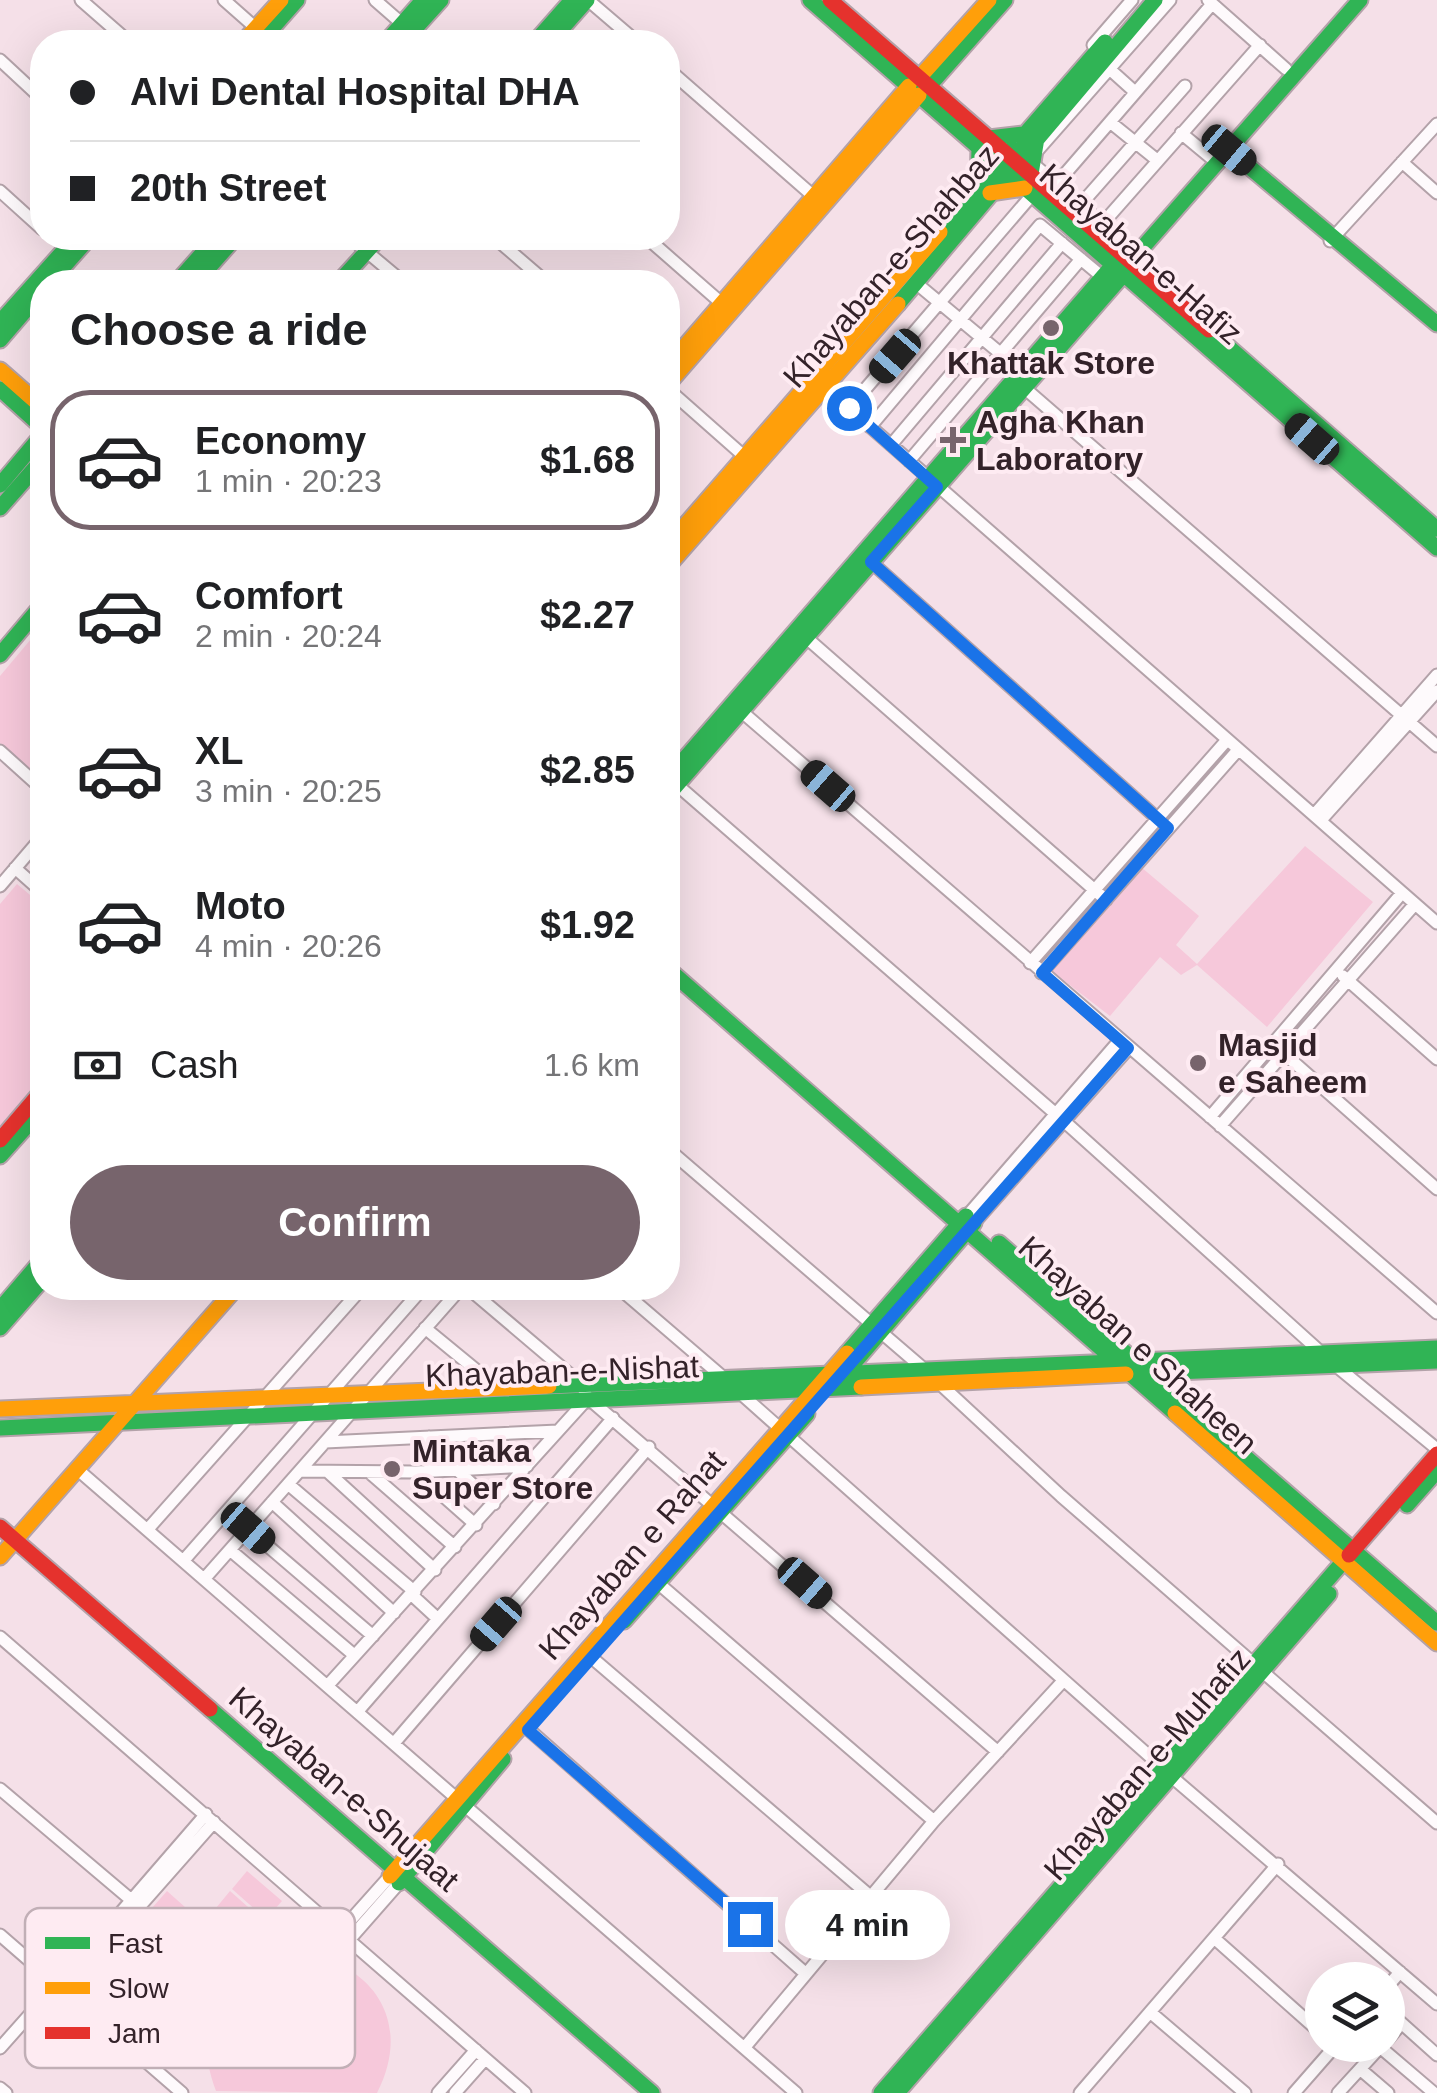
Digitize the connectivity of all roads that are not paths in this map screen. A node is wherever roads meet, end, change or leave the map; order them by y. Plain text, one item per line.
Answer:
1 (81, 0) edge
2 (224, 0) edge
3 (281, 0) edge
4 (297, 0) edge
5 (375, 0) edge
6 (423, 0) edge
7 (441, 0) edge
8 (572, 0) edge
9 (588, 0) edge
10 (810, 0) edge
11 (830, 0) edge
12 (989, 0) edge
13 (1005, 0) edge
14 (1132, 0) edge
15 (1142, 0) edge
16 (1155, 0) edge
17 (1170, 0) edge
18 (1347, 0) edge
19 (1360, 0) edge
20 (1210, 2) edge
21 (115, 30) edge
22 (254, 30) edge
23 (264, 30) edge
24 (266, 30) edge
25 (405, 30) edge
26 (412, 30) edge
27 (414, 30) edge
28 (546, 30) edge
29 (561, 30) edge
30 (623, 30) edge
31 (1260, 46) junction
32 (0, 60) edge
33 (1106, 66) junction
34 (1286, 69) junction
35 (680, 79) edge
36 (919, 86) junction
37 (1185, 86) dead end
38 (30, 88) edge
39 (1136, 92) junction
40 (1110, 122) junction
41 (1437, 124) edge
42 (1181, 133) junction
43 (984, 143) junction
44 (1134, 143) junction
45 (1225, 147) junction
46 (1210, 157) junction
47 (1158, 160) junction
48 (1022, 161) junction
49 (1402, 162) junction
50 (1058, 182) junction
51 (0, 191) edge
52 (984, 191) junction
53 (1437, 193) edge
54 (819, 201) junction
55 (1075, 203) junction
56 (30, 218) edge
57 (1104, 222) junction
58 (1331, 236) junction
59 (1062, 243) junction
60 (62, 250) edge
61 (205, 250) edge
62 (224, 250) edge
63 (360, 250) edge
64 (370, 250) edge
65 (509, 250) edge
66 (660, 250) edge
67 (1082, 259) junction
68 (1121, 265) junction
69 (45, 270) edge
70 (187, 270) edge
71 (207, 270) edge
72 (341, 270) edge
73 (391, 270) edge
74 (532, 270) edge
75 (916, 283) junction
76 (30, 287) edge
77 (942, 304) junction
78 (30, 305) edge
79 (726, 308) junction
80 (960, 320) junction
81 (0, 322) edge
82 (1437, 324) edge
83 (1437, 335) edge
84 (980, 337) junction
85 (0, 340) edge
86 (680, 354) edge
87 (1000, 354) junction
88 (0, 370) edge
89 (680, 370) edge
90 (1023, 379) junction
91 (825, 386) junction
92 (0, 389) edge
93 (30, 397) edge
94 (680, 397) edge
95 (849, 408) junction
96 (30, 416) edge
97 (870, 427) junction
98 (1318, 433) junction
99 (891, 446) junction
100 (30, 449) edge
101 (745, 457) junction
102 (909, 462) junction
103 (30, 474) edge
104 (932, 483) junction
105 (0, 484) edge
106 (0, 508) edge
107 (1437, 528) edge
108 (680, 530) edge
109 (1437, 548) edge
110 (680, 552) edge
111 (871, 562) junction
112 (30, 623) edge
113 (30, 628) edge
114 (801, 633) junction
115 (0, 654) edge
116 (0, 669) edge
117 (1437, 675) edge
118 (1437, 691) edge
119 (741, 711) junction
120 (1405, 719) junction
121 (1227, 740) junction
122 (1437, 746) edge
123 (1238, 750) junction
124 (0, 751) edge
125 (680, 776) edge
126 (680, 777) edge
127 (30, 778) edge
128 (680, 798) edge
129 (1318, 817) junction
130 (1157, 818) junction
131 (1168, 828) junction
132 (30, 850) edge
133 (15, 868) junction
134 (30, 881) edge
135 (0, 886) edge
136 (1094, 890) junction
137 (1402, 893) junction
138 (1106, 900) junction
139 (1415, 904) junction
140 (1437, 923) edge
141 (1030, 963) junction
142 (680, 966) edge
143 (1336, 970) junction
144 (1042, 973) junction
145 (680, 979) edge
146 (1348, 980) junction
147 (1124, 1045) junction
148 (1278, 1049) junction
149 (1437, 1058) edge
150 (30, 1108) edge
151 (1054, 1112) junction
152 (30, 1120) edge
153 (1065, 1122) junction
154 (1215, 1122) junction
155 (1, 1149) edge
156 (680, 1159) edge
157 (1437, 1189) edge
158 (968, 1223) junction
159 (30, 1274) edge
160 (30, 1294) edge
161 (215, 1300) edge
162 (225, 1300) edge
163 (352, 1300) edge
164 (412, 1300) edge
165 (452, 1300) edge
166 (478, 1300) edge
167 (632, 1300) edge
168 (0, 1309) edge
169 (1437, 1313) edge
170 (0, 1328) edge
171 (425, 1328) junction
172 (876, 1330) junction
173 (1437, 1348) edge
174 (1322, 1353) junction
175 (1138, 1361) junction
176 (1437, 1361) edge
177 (1114, 1362) junction
178 (1336, 1366) junction
179 (925, 1370) junction
180 (1151, 1373) junction
181 (1126, 1374) junction
182 (724, 1378) junction
183 (831, 1381) junction
184 (936, 1383) junction
185 (498, 1388) junction
186 (584, 1390) junction
187 (739, 1392) junction
188 (368, 1394) junction
189 (329, 1395) junction
190 (266, 1398) junction
191 (354, 1408) junction
192 (0, 1409) edge
193 (314, 1410) junction
194 (252, 1412) junction
195 (121, 1413) junction
196 (613, 1418) junction
197 (0, 1428) edge
198 (558, 1431) junction
199 (783, 1433) junction
200 (429, 1437) junction
201 (325, 1442) junction
202 (649, 1448) junction
203 (1437, 1452) edge
204 (528, 1466) junction
205 (77, 1469) junction
206 (457, 1470) junction
207 (1437, 1471) edge
208 (300, 1472) junction
209 (329, 1472) junction
210 (369, 1472) junction
211 (416, 1472) junction
212 (430, 1472) junction
213 (288, 1484) junction
214 (272, 1502) junction
215 (494, 1504) junction
216 (718, 1507) junction
217 (476, 1525) junction
218 (248, 1528) junction
219 (148, 1529) junction
220 (5, 1541) edge
221 (455, 1546) junction
222 (230, 1550) junction
223 (184, 1560) junction
224 (1353, 1560) junction
225 (435, 1570) junction
226 (205, 1578) junction
227 (658, 1583) junction
228 (413, 1594) junction
229 (394, 1613) junction
230 (438, 1619) junction
231 (1437, 1623) edge
232 (0, 1636) edge
233 (373, 1636) junction
234 (1437, 1642) edge
235 (354, 1656) junction
236 (592, 1658) junction
237 (1259, 1668) junction
238 (1063, 1681) junction
239 (329, 1684) junction
240 (358, 1711) junction
241 (528, 1730) junction
242 (395, 1742) junction
243 (998, 1752) junction
244 (1168, 1773) junction
245 (0, 1789) edge
246 (461, 1800) junction
247 (210, 1818) junction
248 (934, 1821) junction
249 (1437, 1823) edge
250 (1120, 1829) junction
251 (1278, 1864) junction
252 (397, 1877) junction
253 (870, 1896) junction
254 (135, 1903) junction
255 (130, 1908) edge
256 (312, 1908) edge
257 (355, 1924) edge
258 (0, 1935) edge
259 (1214, 1938) junction
260 (355, 1945) edge
261 (25, 1956) edge
262 (1389, 1962) edge
263 (805, 1973) junction
264 (1405, 1976) edge
265 (1437, 2004) edge
266 (1150, 2012) junction
267 (1305, 2019) edge
268 (25, 2022) edge
269 (1405, 2027) edge
270 (745, 2047) junction
271 (0, 2048) edge
272 (481, 2054) junction
273 (1437, 2055) edge
274 (1320, 2062) edge
275 (1366, 2062) edge
276 (1402, 2062) edge
277 (153, 2068) edge
278 (1360, 2068) junction
279 (0, 2088) edge
280 (1086, 2091) edge
281 (1340, 2092) edge
282 (6, 2093) edge
283 (182, 2093) edge
284 (438, 2093) edge
285 (456, 2093) edge
286 (524, 2093) edge
287 (638, 2093) edge
288 (652, 2093) edge
289 (796, 2093) edge
290 (881, 2093) edge
291 (897, 2093) edge
292 (1245, 2093) edge
293 (1294, 2093) edge
294 (1388, 2093) edge
295 (1434, 2093) edge

1 - 21 street
2 - 22 street
3 - 23 street
4 - 24 street
5 - 25 street
6 - 26 street
7 - 27 street
8 - 28 street
9 - 29 street
9 - 30 street
10 - 36 street, Khayaban-e-Hafiz
11 - 36 street, Khayaban-e-Hafiz
12 - 36 street
13 - 36 street
14 - 48 street
15 - 48 street, Khayaban-e-Shahbaz
16 - 33 street, Khayaban-e-Shahbaz
17 - 33 street
18 - 34 street
19 - 45 street
20 - 31 street
20 - 39 street
31 - 34 street
31 - 42 street
32 - 38 street
33 - 39 street
33 - 48 street, Khayaban-e-Shahbaz
34 - 45 street
35 - 54 street
36 - 43 street, Khayaban-e-Hafiz
36 - 54 street
37 - 44 street
39 - 40 street
40 - 44 street
40 - 50 street
41 - 49 street
42 - 46 street
42 - 47 street
43 - 48 street, Khayaban-e-Hafiz
43 - 48 street
43 - 52 street
44 - 47 street
44 - 55 street
45 - 46 street
45 - 58 street
45 - 68 street
46 - 68 street
47 - 57 street
48 - 50 street
48 - 52 street
48 - 52 street, Khayaban-e-Shahbaz
48 - 55 street, Khayaban-e-Hafiz
48 - 68 street, Khayaban-e-Hafiz
48 - 77 street
49 - 53 street
49 - 58 street
50 - 55 street
51 - 56 street
52 - 75 street, Khayaban-e-Shahbaz
52 - 101 street, Khayaban-e-Shahbaz
54 - 79 street
55 - 57 street
55 - 68 street, Khayaban-e-Hafiz
57 - 68 street
58 - 82 street
58 - 83 street
59 - 67 street
59 - 80 street
59 - 84 street
60 - 69 street
61 - 70 street
62 - 71 street
63 - 72 street
64 - 73 street
65 - 74 street
66 - 79 street
67 - 68 street
67 - 87 street
68 - 90 street
68 - 98 street, Khayaban-e-Hafiz
75 - 77 street
75 - 91 street, Khayaban-e-Shahbaz
76 - 81 street
77 - 80 street
77 - 95 street
78 - 85 street
79 - 86 street
79 - 89 street
80 - 84 street
80 - 97 street
84 - 87 street
84 - 99 street
87 - 90 street
87 - 102 street
88 - 93 street
90 - 104 street
90 - 120 street
91 - 95 street
91 - 110 street, Khayaban-e-Shahbaz
92 - 96 street
94 - 101 street
95 - 97 street
97 - 99 street
98 - 107 street, Khayaban-e-Hafiz
98 - 109 street, Khayaban-e-Hafiz
99 - 102 street
100 - 105 street
101 - 108 street, Khayaban-e-Shahbaz
102 - 104 street
103 - 106 street
104 - 111 street
104 - 114 street
104 - 121 street
111 - 114 street
111 - 130 street
112 - 115 street
113 - 116 street
114 - 119 street
114 - 125 street
114 - 136 street
117 - 120 street
118 - 120 street
119 - 126 street
119 - 141 street
120 - 122 street
120 - 129 street
121 - 123 street
121 - 130 street
123 - 129 street
123 - 131 street
124 - 127 street
128 - 151 street
129 - 137 street
130 - 131 street
130 - 136 street
131 - 138 street
132 - 133 street
133 - 134 street
133 - 135 street
136 - 138 street
136 - 141 street
137 - 139 street
137 - 143 street
138 - 144 street
139 - 140 street
139 - 146 street
141 - 144 street
142 - 158 street, Khayaban e Shaheen
143 - 146 street
143 - 148 street
144 - 147 street
145 - 158 street, Khayaban e Shaheen
146 - 148 street
146 - 149 street
147 - 151 street
147 - 153 street
147 - 154 street
148 - 154 street
148 - 157 street
150 - 155 street
151 - 153 street
151 - 158 street
152 - 155 street
153 - 158 street
153 - 174 street
154 - 169 street
156 - 172 street
158 - 172 street, Khayaban e Rahat
158 - 175 street, Khayaban e Shaheen
158 - 177 street, Khayaban e Shaheen
159 - 168 street
160 - 170 street
161 - 195 street
162 - 195 street
163 - 190 street
164 - 189 street
165 - 171 street
166 - 186 street
167 - 182 street
171 - 185 street
171 - 188 street
172 - 179 street
172 - 183 street, Khayaban e Rahat
173 - 174 street
174 - 175 street
174 - 178 street
175 - 180 street, Khayaban e Shaheen
176 - 178 street
177 - 179 street, Khayaban-e-Nishat
177 - 181 street, Khayaban e Shaheen
178 - 180 street
178 - 203 street
179 - 183 street, Khayaban-e-Nishat
179 - 184 street
180 - 224 street, Khayaban e Shaheen
181 - 184 street, Khayaban-e-Nishat
181 - 224 street, Khayaban e Shaheen
182 - 183 street, Khayaban-e-Nishat
182 - 186 street, Khayaban-e-Nishat
182 - 187 street
183 - 184 street, Khayaban-e-Nishat
183 - 187 street, Khayaban-e-Nishat
183 - 199 street, Khayaban e Rahat
184 - 237 street
185 - 186 street, Khayaban-e-Nishat
185 - 188 street, Khayaban-e-Nishat
186 - 187 street, Khayaban-e-Nishat
186 - 191 street, Khayaban-e-Nishat
186 - 196 street
186 - 198 street
187 - 199 street
188 - 189 street, Khayaban-e-Nishat
188 - 191 street
189 - 190 street, Khayaban-e-Nishat
189 - 193 street
190 - 194 street
190 - 195 street, Khayaban-e-Nishat
191 - 193 street, Khayaban-e-Nishat
191 - 201 street
192 - 195 street, Khayaban-e-Nishat
193 - 194 street, Khayaban-e-Nishat
193 - 223 street
194 - 195 street, Khayaban-e-Nishat
194 - 219 street
195 - 197 street, Khayaban-e-Nishat
195 - 205 street
195 - 220 street
196 - 202 street
196 - 230 street
198 - 200 street
198 - 204 street
199 - 216 street, Khayaban e Rahat
199 - 238 street
200 - 201 street
200 - 212 street
201 - 208 street
202 - 216 street
202 - 242 street
203 - 224 street, Khayaban-e-Muhafiz
204 - 206 street
204 - 215 street
205 - 219 street
205 - 220 street
206 - 212 street
206 - 215 street
207 - 224 street, Khayaban-e-Muhafiz
208 - 209 street
208 - 213 street
209 - 210 street
209 - 225 street
210 - 211 street
210 - 221 street
211 - 212 street
211 - 217 street
213 - 214 street
213 - 228 street
214 - 218 street
214 - 229 street
215 - 217 street
216 - 227 street, Khayaban e Rahat
216 - 243 street
216 - 246 street, Khayaban e Rahat
217 - 221 street
218 - 222 street
218 - 233 street
219 - 223 street
220 - 252 street, Khayaban-e-Shujaat
221 - 225 street
222 - 226 street
222 - 235 street
223 - 226 street
224 - 231 street, Khayaban e Shaheen
224 - 234 street, Khayaban e Shaheen
224 - 237 street, Khayaban-e-Muhafiz
225 - 228 street
226 - 239 street
227 - 236 street, Khayaban e Rahat
227 - 248 street
228 - 229 street
228 - 230 street
229 - 233 street
230 - 240 street
232 - 247 street
233 - 235 street
235 - 239 street
236 - 241 street, Khayaban e Rahat
236 - 253 street
237 - 244 street, Khayaban-e-Muhafiz
237 - 249 street
238 - 243 street
238 - 244 street
239 - 240 street
240 - 242 street
241 - 246 street, Khayaban e Rahat
241 - 263 street
242 - 246 street
243 - 248 street
244 - 250 street, Khayaban-e-Muhafiz
244 - 251 street
245 - 254 street
246 - 252 street, Khayaban e Rahat
246 - 270 street
247 - 254 street
247 - 256 street
248 - 253 street
250 - 290 street
250 - 291 street, Khayaban-e-Muhafiz
251 - 259 street
251 - 262 street
252 - 257 street, Khayaban e Rahat
252 - 287 street, Khayaban-e-Shujaat
252 - 288 street, Khayaban-e-Shujaat
253 - 263 street
254 - 255 street
258 - 261 street
259 - 266 street
259 - 267 street
260 - 272 street
263 - 270 street
264 - 265 street
266 - 280 street
266 - 292 street
268 - 271 street
269 - 273 street
270 - 289 street
272 - 284 street
272 - 285 street
272 - 286 street
274 - 293 street
275 - 278 street
276 - 295 street
277 - 283 street
278 - 281 street
278 - 294 street
279 - 282 street

